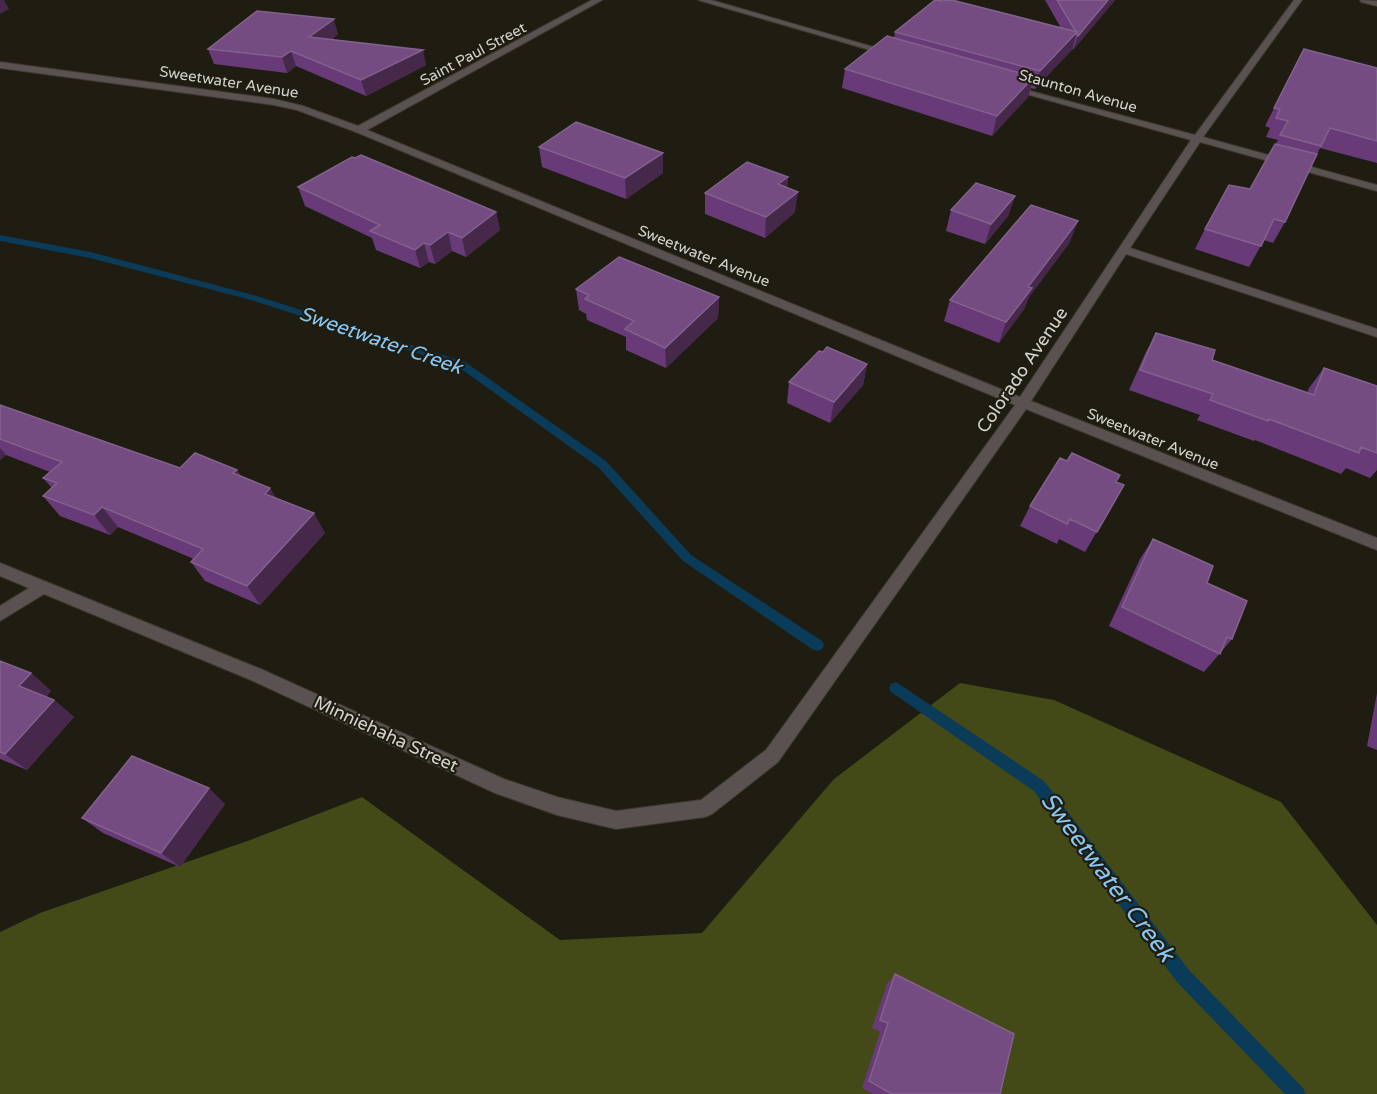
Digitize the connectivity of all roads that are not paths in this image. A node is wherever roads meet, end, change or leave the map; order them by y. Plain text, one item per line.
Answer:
1 (598, 0) edge
2 (702, 0) edge
3 (1298, 0) edge
4 (1364, 0) edge
5 (1377, 4) edge
6 (897, 55) edge
7 (0, 65) edge
8 (1001, 84) edge
9 (359, 130) junction
10 (1196, 140) junction
11 (1377, 188) edge
12 (1124, 250) junction
13 (1377, 333) edge
14 (1023, 403) junction
15 (1377, 544) edge
16 (0, 569) edge
17 (44, 586) junction
18 (0, 614) edge
19 (772, 756) joint

1 - 9 street, Saint Paul Street
2 - 6 street
3 - 10 street, Colorado Avenue
4 - 5 street
7 - 9 street, Sweetwater Avenue
8 - 10 street, Staunton Avenue
9 - 14 street, Sweetwater Avenue
10 - 11 street, Staunton Avenue
10 - 12 street, Colorado Avenue
12 - 13 street
12 - 14 street, Colorado Avenue
14 - 15 street, Sweetwater Avenue
14 - 19 street, Colorado Avenue
16 - 17 street, Minniehaha Street
17 - 18 street
17 - 19 street, Minniehaha Street

